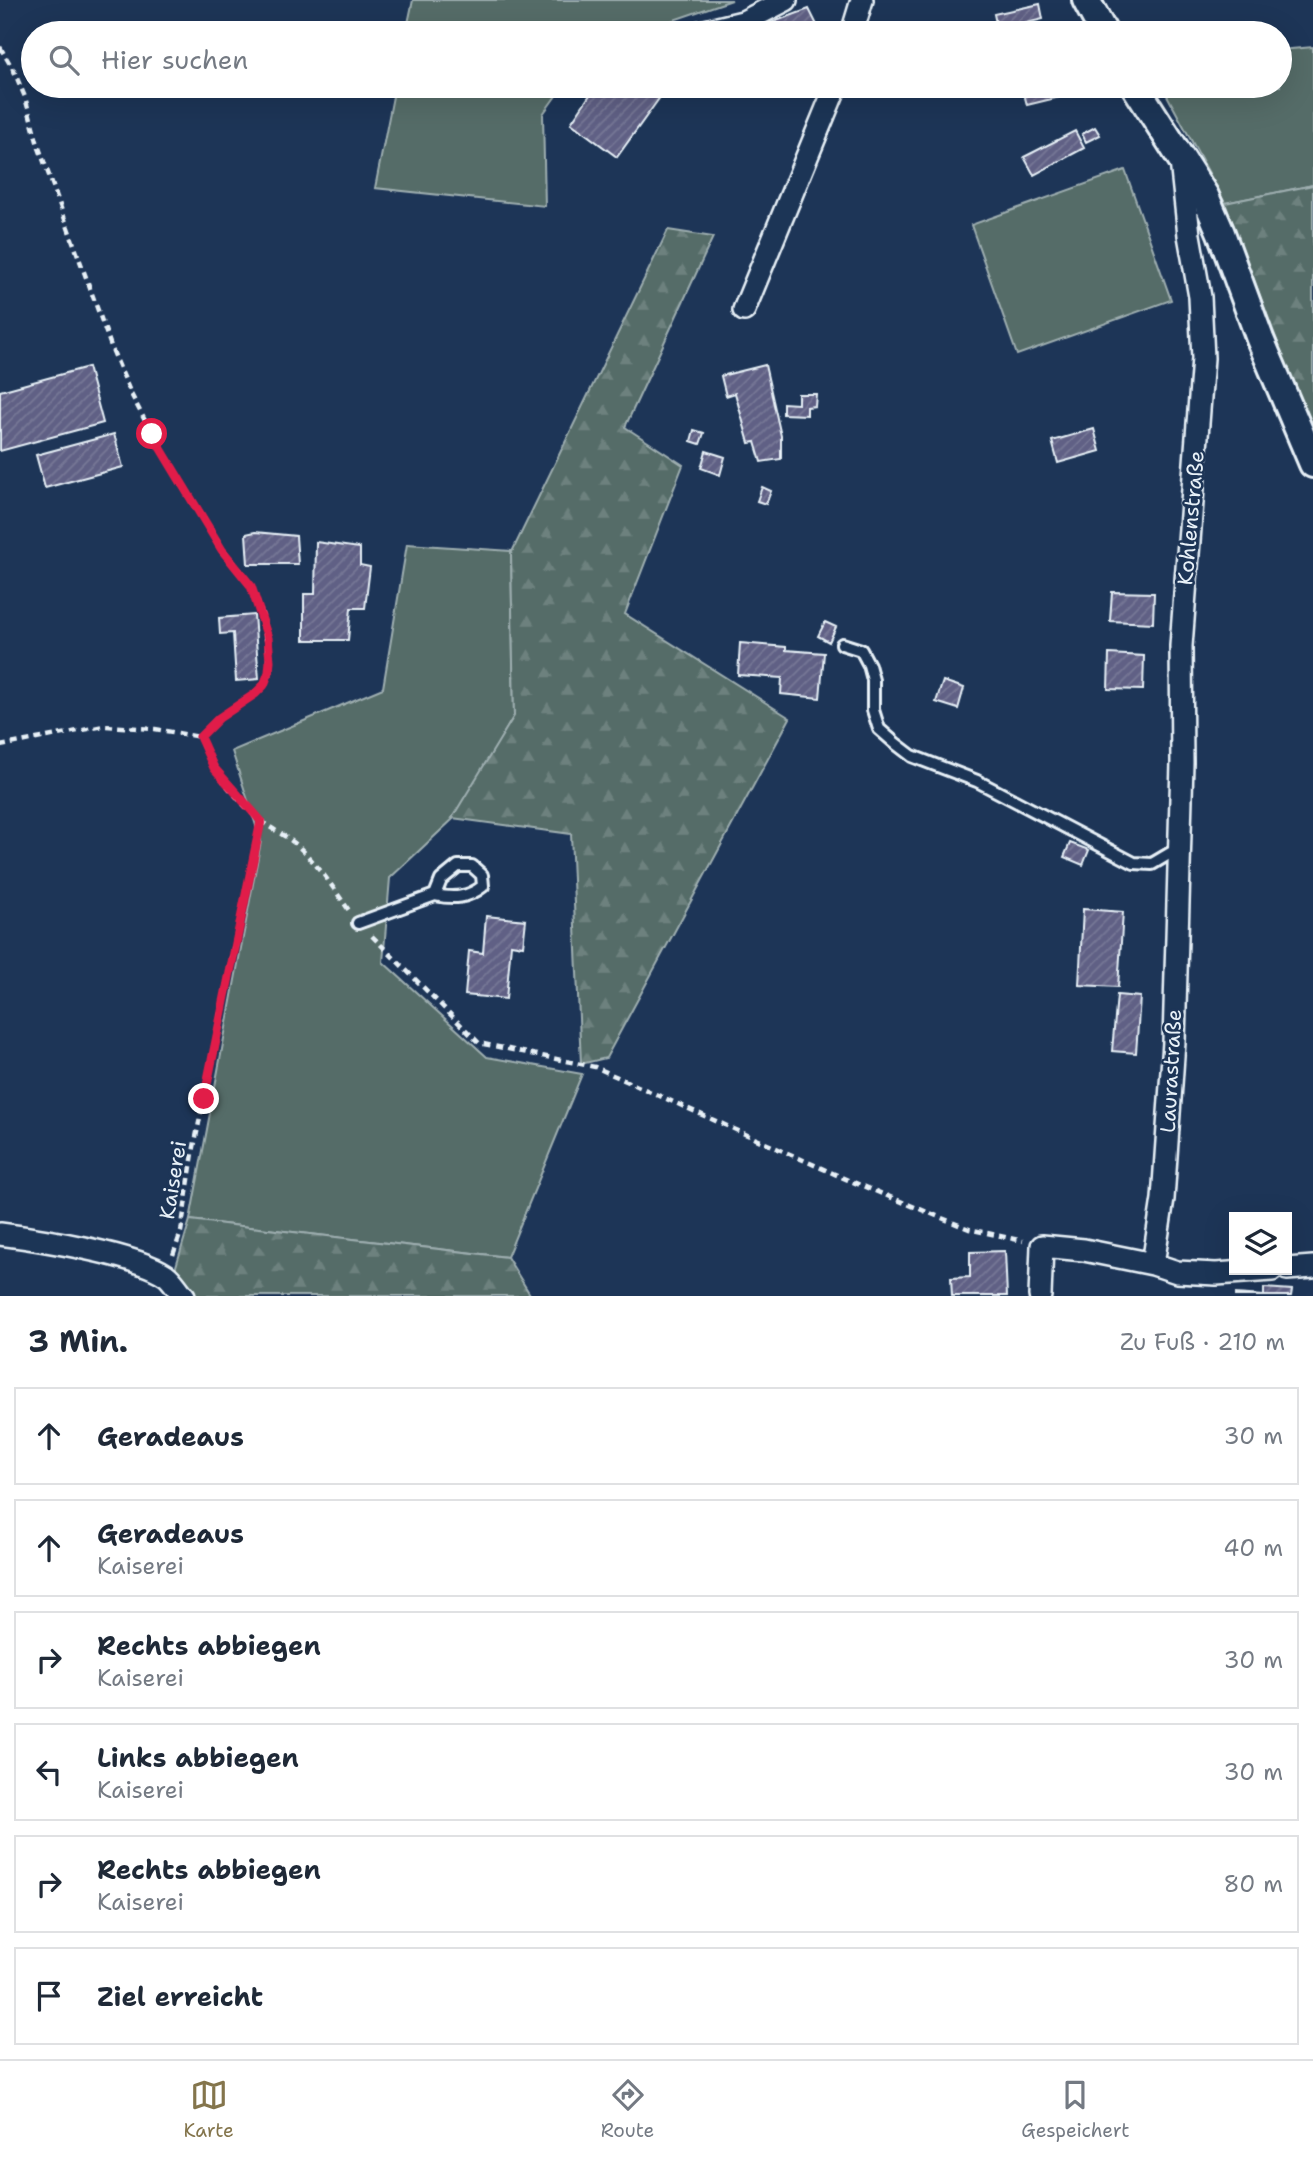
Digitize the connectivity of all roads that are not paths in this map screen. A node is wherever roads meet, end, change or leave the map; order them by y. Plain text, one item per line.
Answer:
1 (786, 0) edge
2 (862, 0) edge
3 (1086, 0) edge
4 (745, 21) edge
5 (856, 21) edge
6 (1097, 21) edge
7 (831, 98) edge
8 (1143, 98) edge
9 (1181, 159) junction
10 (744, 310) dead end
11 (1313, 464) edge
12 (842, 644) dead end
13 (1180, 847) junction
14 (1179, 878) joint
15 (435, 895) dead end
16 (358, 923) dead end
17 (0, 1234) edge
18 (1153, 1264) junction
19 (1313, 1267) edge
20 (1292, 1269) edge
21 (1229, 1273) edge
22 (184, 1296) edge
23 (1040, 1296) edge

1 - 4 street
2 - 5 street
3 - 6 street
7 - 10 street
8 - 9 street, Kohlenstraße
9 - 11 street, Kohlenstraße
9 - 13 street, Kohlenstraße
12 - 13 lane
13 - 14 street, Kohlenstraße
14 - 18 street, Laurastraße
15 - 16 lane
17 - 22 street
18 - 21 street
18 - 23 street
19 - 20 street

